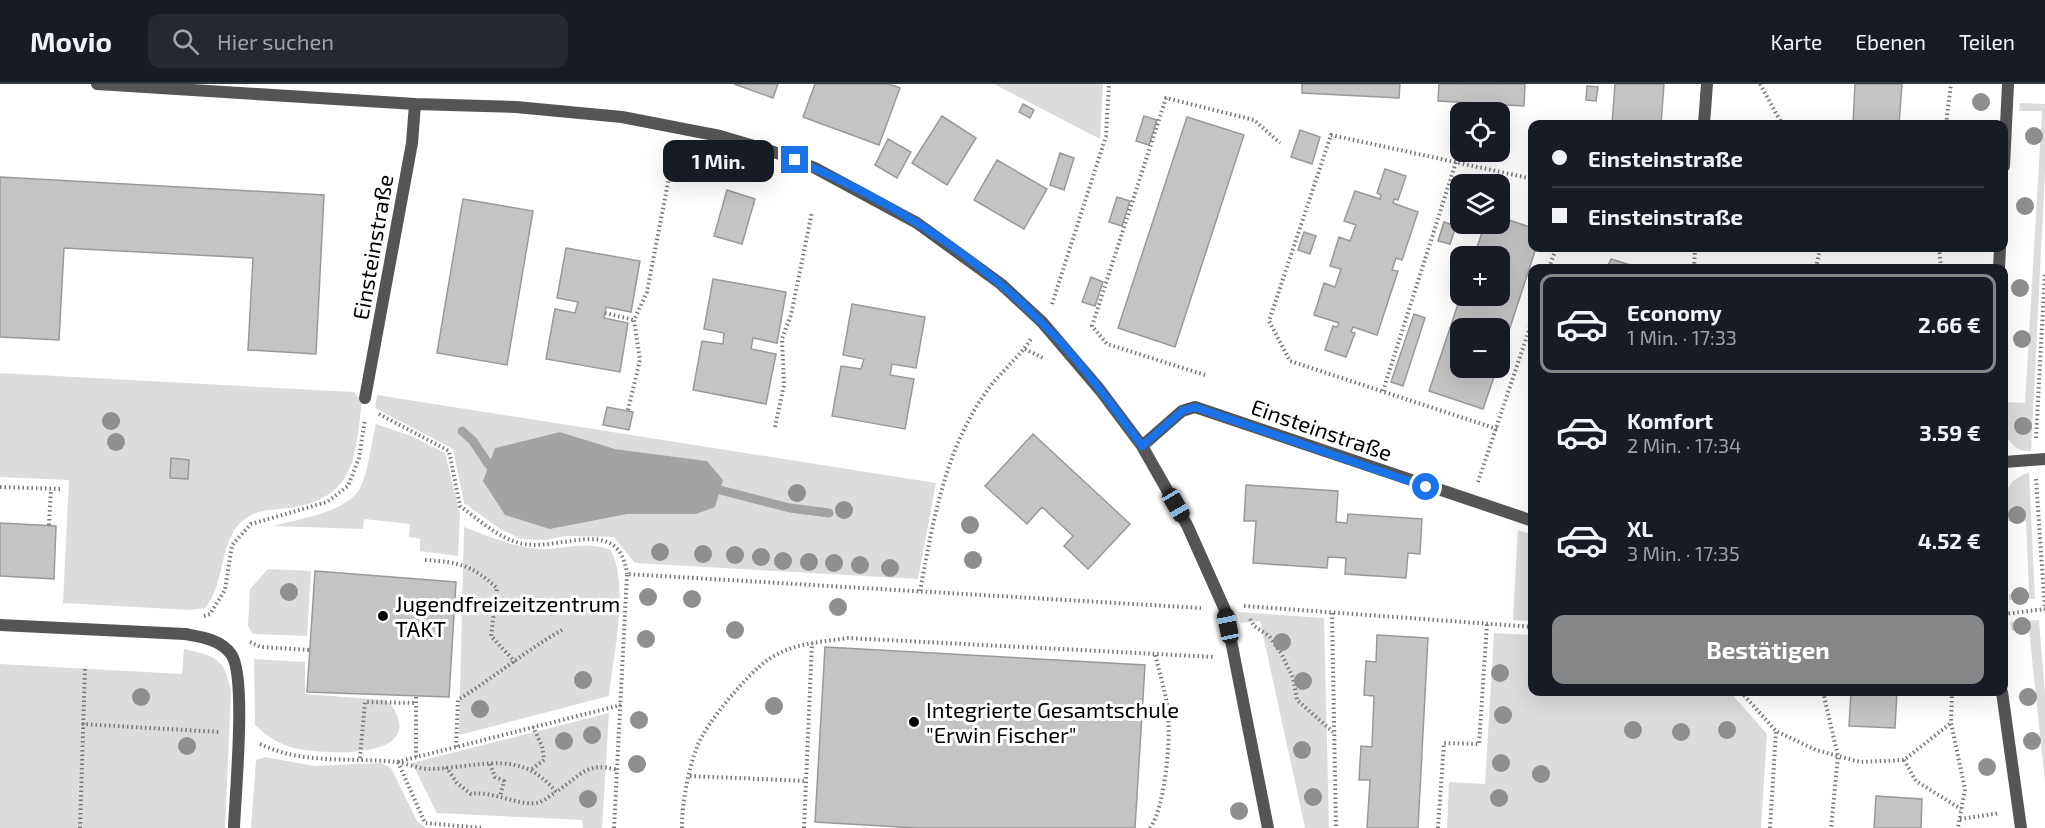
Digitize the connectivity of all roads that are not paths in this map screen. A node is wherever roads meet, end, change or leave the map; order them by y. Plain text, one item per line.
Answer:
1 (97, 84) edge
2 (1707, 84) edge
3 (2008, 84) edge
4 (415, 104) junction
5 (1704, 120) edge
6 (2006, 120) edge
7 (366, 403) road end
8 (1142, 446) junction
9 (2045, 459) edge
10 (2008, 462) edge
11 (1528, 519) edge
12 (0, 625) edge
13 (2003, 696) edge
14 (234, 828) edge
15 (1268, 828) edge
16 (2021, 828) edge

1 - 4 street
2 - 5 street
3 - 6 street
4 - 7 street, Einsteinstraße
4 - 8 street
8 - 11 street, Einsteinstraße
8 - 15 street
9 - 10 street
12 - 14 street
13 - 16 street

